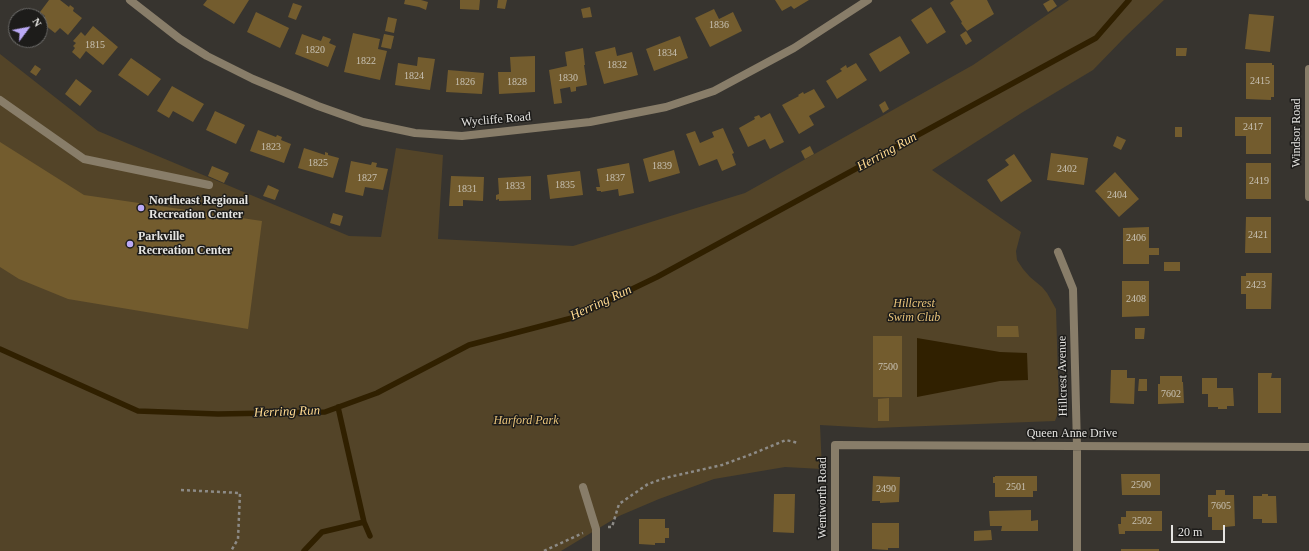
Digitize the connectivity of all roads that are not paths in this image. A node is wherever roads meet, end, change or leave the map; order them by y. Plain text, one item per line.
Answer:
1 (130, 0) edge
2 (868, 0) edge
3 (1309, 69) edge
4 (0, 100) edge
5 (209, 185) dead end
6 (1309, 197) edge
7 (1058, 252) dead end
8 (835, 445) joint
9 (1077, 446) junction
10 (1309, 447) edge
11 (583, 487) dead end
12 (596, 551) edge
13 (835, 551) edge
14 (1077, 551) edge

1 - 2 street, Wycliffe Road
3 - 6 street, Windsor Road
4 - 5 street
7 - 9 street, Hillcrest Avenue
8 - 9 street, Queen Anne Drive
8 - 13 street, Wentworth Road
9 - 10 street, Queen Anne Drive
9 - 14 street, Hillcrest Avenue
11 - 12 street

